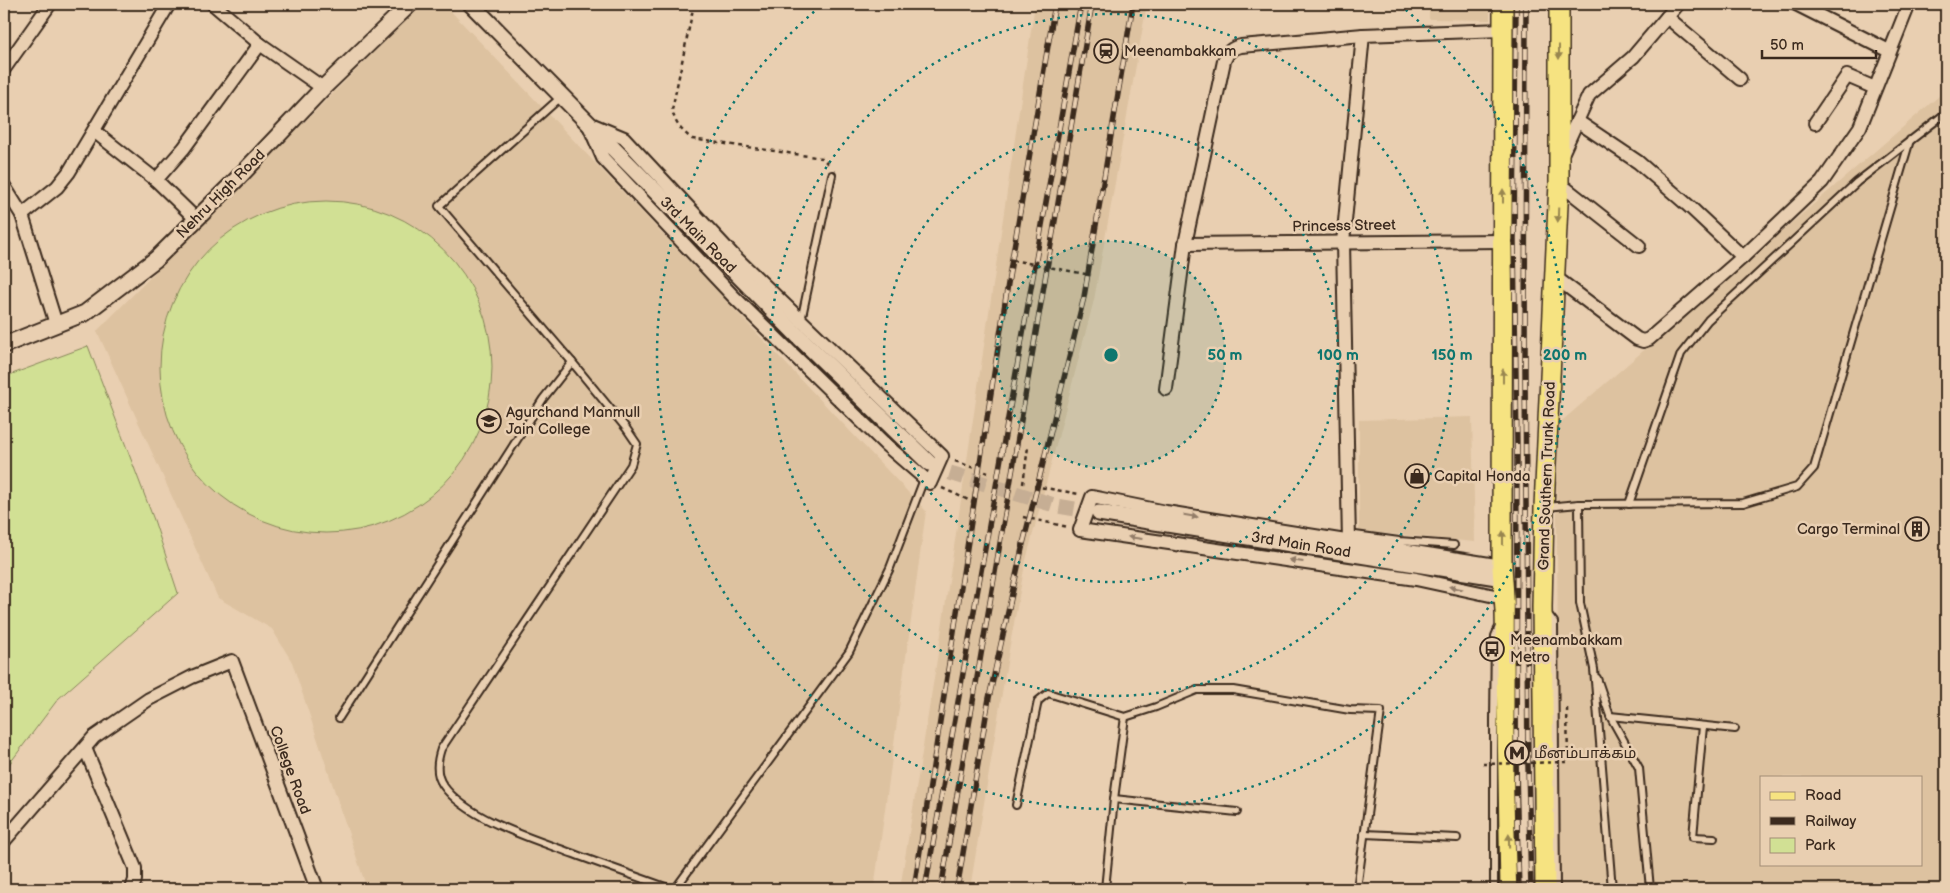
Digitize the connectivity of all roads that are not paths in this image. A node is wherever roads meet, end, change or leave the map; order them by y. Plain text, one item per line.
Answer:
1 (50, 4) edge
2 (169, 4) edge
3 (213, 4) edge
4 (410, 4) edge
5 (471, 4) edge
6 (1503, 4) edge
7 (1559, 4) edge
8 (1678, 4) edge
9 (1796, 4) edge
10 (1909, 4) edge
11 (1667, 17) junction
12 (1503, 30) junction
13 (1363, 35) junction
14 (260, 44) junction
15 (1889, 51) junction
16 (4, 69) edge
17 (1740, 79) dead end
18 (323, 88) junction
19 (1875, 88) junction
20 (562, 96) junction
21 (1946, 112) edge
22 (1577, 121) junction
23 (588, 123) junction
24 (1815, 123) dead end
25 (94, 132) junction
26 (1910, 140) junction
27 (1558, 158) junction
28 (832, 175) road end
29 (156, 180) junction
30 (1559, 183) junction
31 (4, 186) edge
32 (22, 215) junction
33 (196, 219) junction
34 (1504, 241) junction
35 (1343, 242) junction
36 (1185, 244) junction
37 (1639, 246) dead end
38 (1743, 257) junction
39 (1555, 277) junction
40 (802, 320) junction
41 (56, 324) junction
42 (4, 345) edge
43 (572, 362) junction
44 (1166, 389) dead end
45 (931, 470) junction
46 (1579, 504) junction
47 (1629, 504) junction
48 (1544, 507) junction
49 (1099, 513) tunnel mouth
50 (1349, 538) junction
51 (1454, 545) dead end
52 (1502, 572) junction
53 (1504, 604) junction
54 (1542, 607) junction
55 (1594, 669) junction
56 (1610, 716) junction
57 (1124, 717) junction
58 (339, 718) dead end
59 (1703, 726) junction
60 (1735, 729) dead end
61 (85, 748) junction
62 (1114, 798) junction
63 (1016, 805) dead end
64 (1237, 812) dead end
65 (1364, 834) junction
66 (1457, 838) dead end
67 (1714, 838) dead end
68 (4, 841) edge
69 (315, 888) edge
70 (132, 889) edge
71 (671, 889) edge
72 (675, 889) edge
73 (1105, 889) edge
74 (1357, 889) edge
75 (1494, 889) edge
76 (1510, 889) edge
77 (1545, 889) edge
78 (1556, 889) edge
79 (1612, 889) edge
80 (1650, 889) edge

1 - 16 street
2 - 25 street
3 - 14 street
4 - 18 street, Nehru High Road
5 - 20 street, 3rd Main Road
6 - 12 main road
7 -> 27 main road, Grand Southern Trunk Road
8 - 11 street
9 - 15 street
10 - 15 street
11 - 17 street
11 - 22 street
12 - 13 street
34 -> 12 main road
13 - 35 street
13 - 36 street
14 - 18 street
14 - 29 street
15 - 19 street
18 - 33 street, Nehru High Road
19 - 24 street
19 - 38 street
20 - 23 street, 3rd Main Road
20 - 43 lane
21 - 26 lane
22 - 27 street
22 - 38 street
23 - 40 street
23 - 45 street, 3rd Main Road
25 - 29 street
25 - 32 street
26 - 47 lane
26 - 47 lane
27 - 30 main road, Grand Southern Trunk Road
28 - 40 lane
29 - 33 street
30 - 37 street
30 -> 39 main road, Grand Southern Trunk Road
31 - 32 street
32 - 41 street
33 - 41 street, Nehru High Road
34 - 35 street, Princess Street
52 -> 34 main road
35 - 36 street, Princess Street
35 - 50 street
36 - 44 street
38 - 39 street
39 - 48 main road, Grand Southern Trunk Road
40 - 45 street
41 - 42 street, Nehru High Road
43 - 58 lane
43 - 71 lane
45 - 72 lane
46 - 47 lane
46 - 48 lane
46 - 55 lane
48 - 54 main road, Grand Southern Trunk Road
49 - 52 street, 3rd Main Road
50 - 51 lane
50 - 52 street
53 -> 50 street
52 - 53 main road
53 - 75 lane
76 -> 53 main road
54 - 77 main road, Grand Southern Trunk Road
54 - 78 lane
55 - 56 lane
55 - 79 lane
56 - 59 lane
56 - 80 lane
57 - 62 lane
57 - 63 lane
57 - 65 lane
59 - 60 lane
59 - 67 lane
61 - 68 street
61 - 69 street, College Road
61 - 70 street
62 - 64 lane
62 - 73 lane
65 - 66 lane
65 - 74 lane

